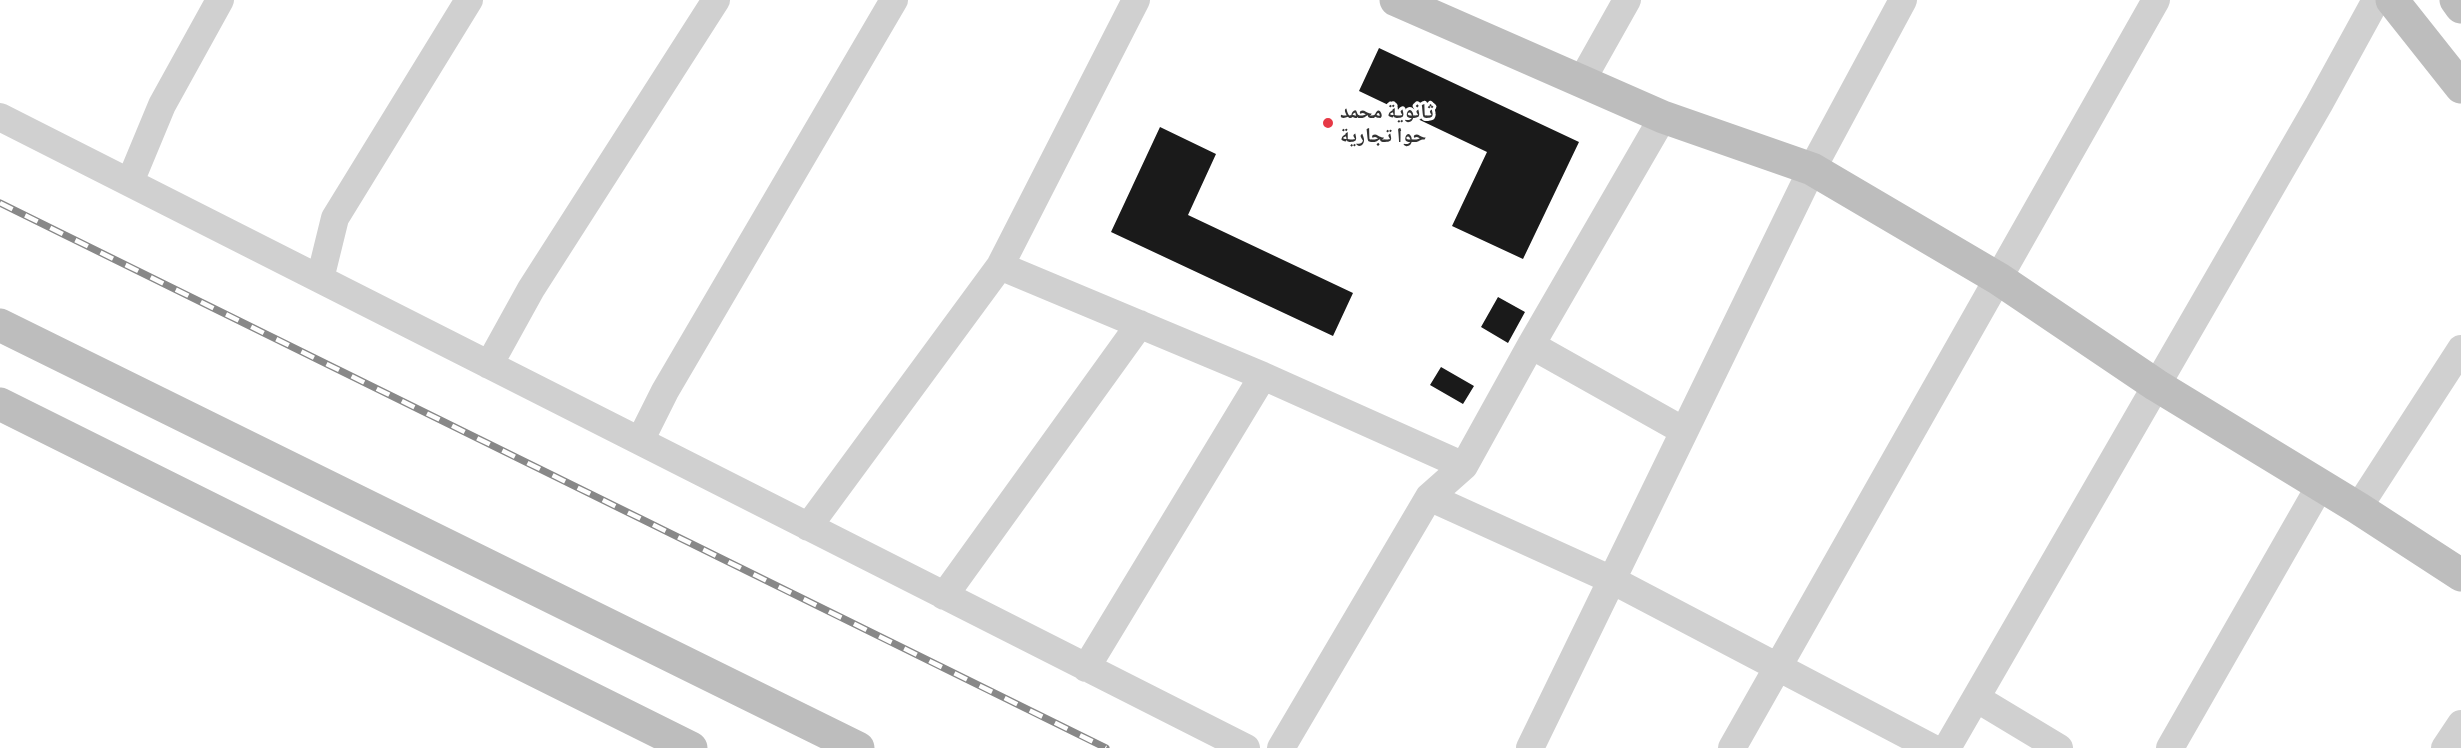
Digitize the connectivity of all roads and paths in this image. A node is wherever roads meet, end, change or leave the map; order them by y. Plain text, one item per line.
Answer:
1 (220, 0) edge
2 (469, 0) edge
3 (716, 0) edge
4 (894, 0) edge
5 (1136, 0) edge
6 (1396, 0) edge
7 (1627, 0) edge
8 (1903, 0) edge
9 (2157, 0) edge
10 (2376, 0) edge
11 (2392, 0) edge
12 (2456, 0) edge
13 (2461, 7) edge
14 (1582, 80) junction
15 (2461, 87) edge
16 (0, 117) edge
17 (1663, 117) junction
18 (1812, 169) junction
19 (130, 182) junction
20 (1000, 266) junction
21 (320, 279) junction
22 (1999, 279) junction
23 (0, 324) edge
24 (1140, 324) junction
25 (1531, 345) junction
26 (2461, 349) edge
27 (489, 365) junction
28 (1263, 376) junction
29 (2156, 386) junction
30 (0, 404) edge
31 (1684, 431) junction
32 (640, 441) junction
33 (1464, 466) junction
34 (2320, 486) junction
35 (1430, 497) junction
36 (2358, 508) junction
37 (808, 527) junction
38 (2461, 575) edge
39 (1612, 580) junction
40 (944, 597) junction
41 (1086, 668) junction
42 (1777, 668) junction
43 (1976, 698) junction
44 (2461, 724) edge
45 (691, 748) edge
46 (858, 748) edge
47 (1246, 748) edge
48 (1281, 748) edge
49 (1530, 748) edge
50 (1732, 748) edge
51 (1932, 748) edge
52 (1947, 748) edge
53 (2059, 748) edge
54 (2170, 748) edge
55 (2445, 748) edge

1 - 19 street
2 - 21 street
3 - 27 street
4 - 32 street
5 - 20 street
6 - 14 main road
7 - 14 street
8 - 18 street
9 - 22 street
10 - 29 street
11 - 15 main road
12 - 13 main road
14 - 17 main road
16 - 19 street
17 - 18 main road
17 - 25 street
18 - 22 main road
18 - 31 street
19 - 21 street
20 - 24 street
20 - 37 street
21 - 27 street
22 - 29 main road
22 - 42 street
23 - 46 main road
24 - 28 street
24 - 40 street
25 - 31 street
25 - 33 street
26 - 36 street
27 - 32 street
28 - 33 street
28 - 41 street
29 - 34 main road
29 - 43 street
30 - 45 main road
31 - 39 street
32 - 37 street
33 - 35 street
34 - 36 main road
34 - 54 street
35 - 39 street
35 - 48 street
36 - 38 main road
37 - 40 street
39 - 42 street
39 - 49 street
40 - 41 street
41 - 47 street
42 - 50 street
42 - 51 street
43 - 52 street
43 - 53 street
44 - 55 street

